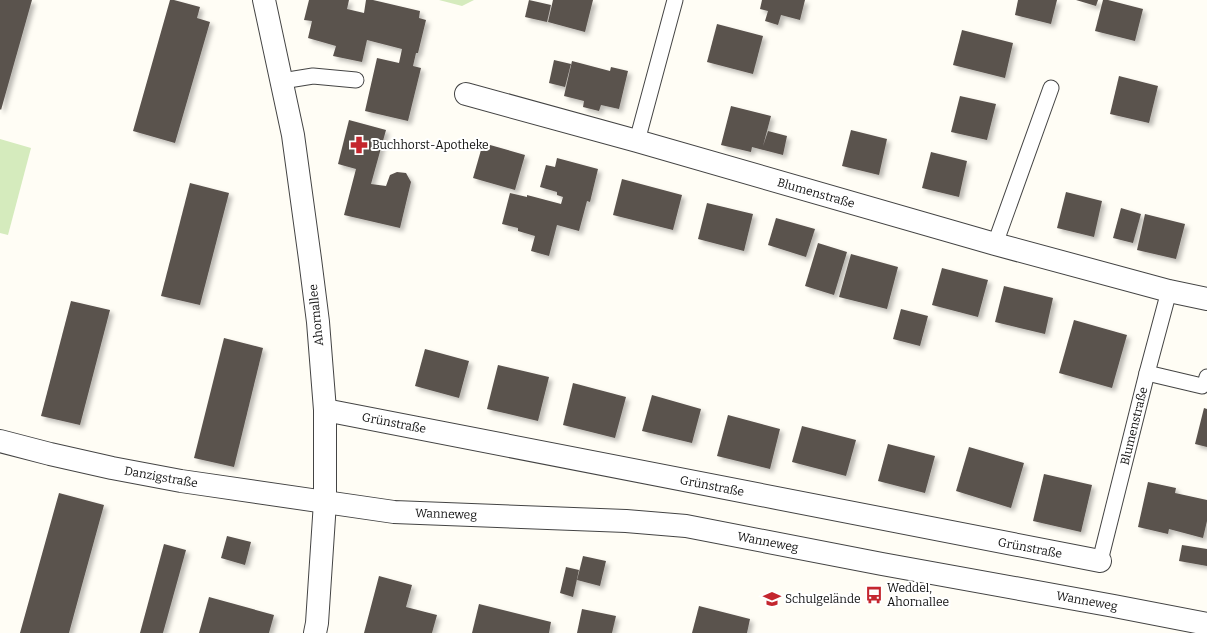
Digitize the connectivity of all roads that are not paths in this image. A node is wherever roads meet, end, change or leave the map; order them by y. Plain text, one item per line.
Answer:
1 (264, 0) edge
2 (675, 0) edge
3 (356, 80) dead end
4 (282, 81) junction
5 (1052, 88) dead end
6 (466, 94) dead end
7 (637, 142) junction
8 (995, 244) junction
9 (1169, 291) junction
10 (1207, 299) edge
11 (1147, 373) junction
12 (1207, 377) edge
13 (324, 410) junction
14 (0, 441) edge
15 (325, 502) junction
16 (1100, 561) joint
17 (1207, 624) edge
18 (315, 633) edge

1 - 4 street, Ahornallee
2 - 7 lane
3 - 4 lane
4 - 13 street, Ahornallee
5 - 8 lane
6 - 7 street, Blumenstraße
7 - 8 street, Blumenstraße
8 - 9 street, Blumenstraße
9 - 10 street, Blumenstraße
9 - 11 lane, Blumenstraße
11 - 12 lane
11 - 16 lane, Blumenstraße
13 - 15 street, Ahornallee
13 - 16 street, Grünstraße
14 - 15 street, Danzigstraße
15 - 17 street, Wanneweg
15 - 18 street, Ahornallee

